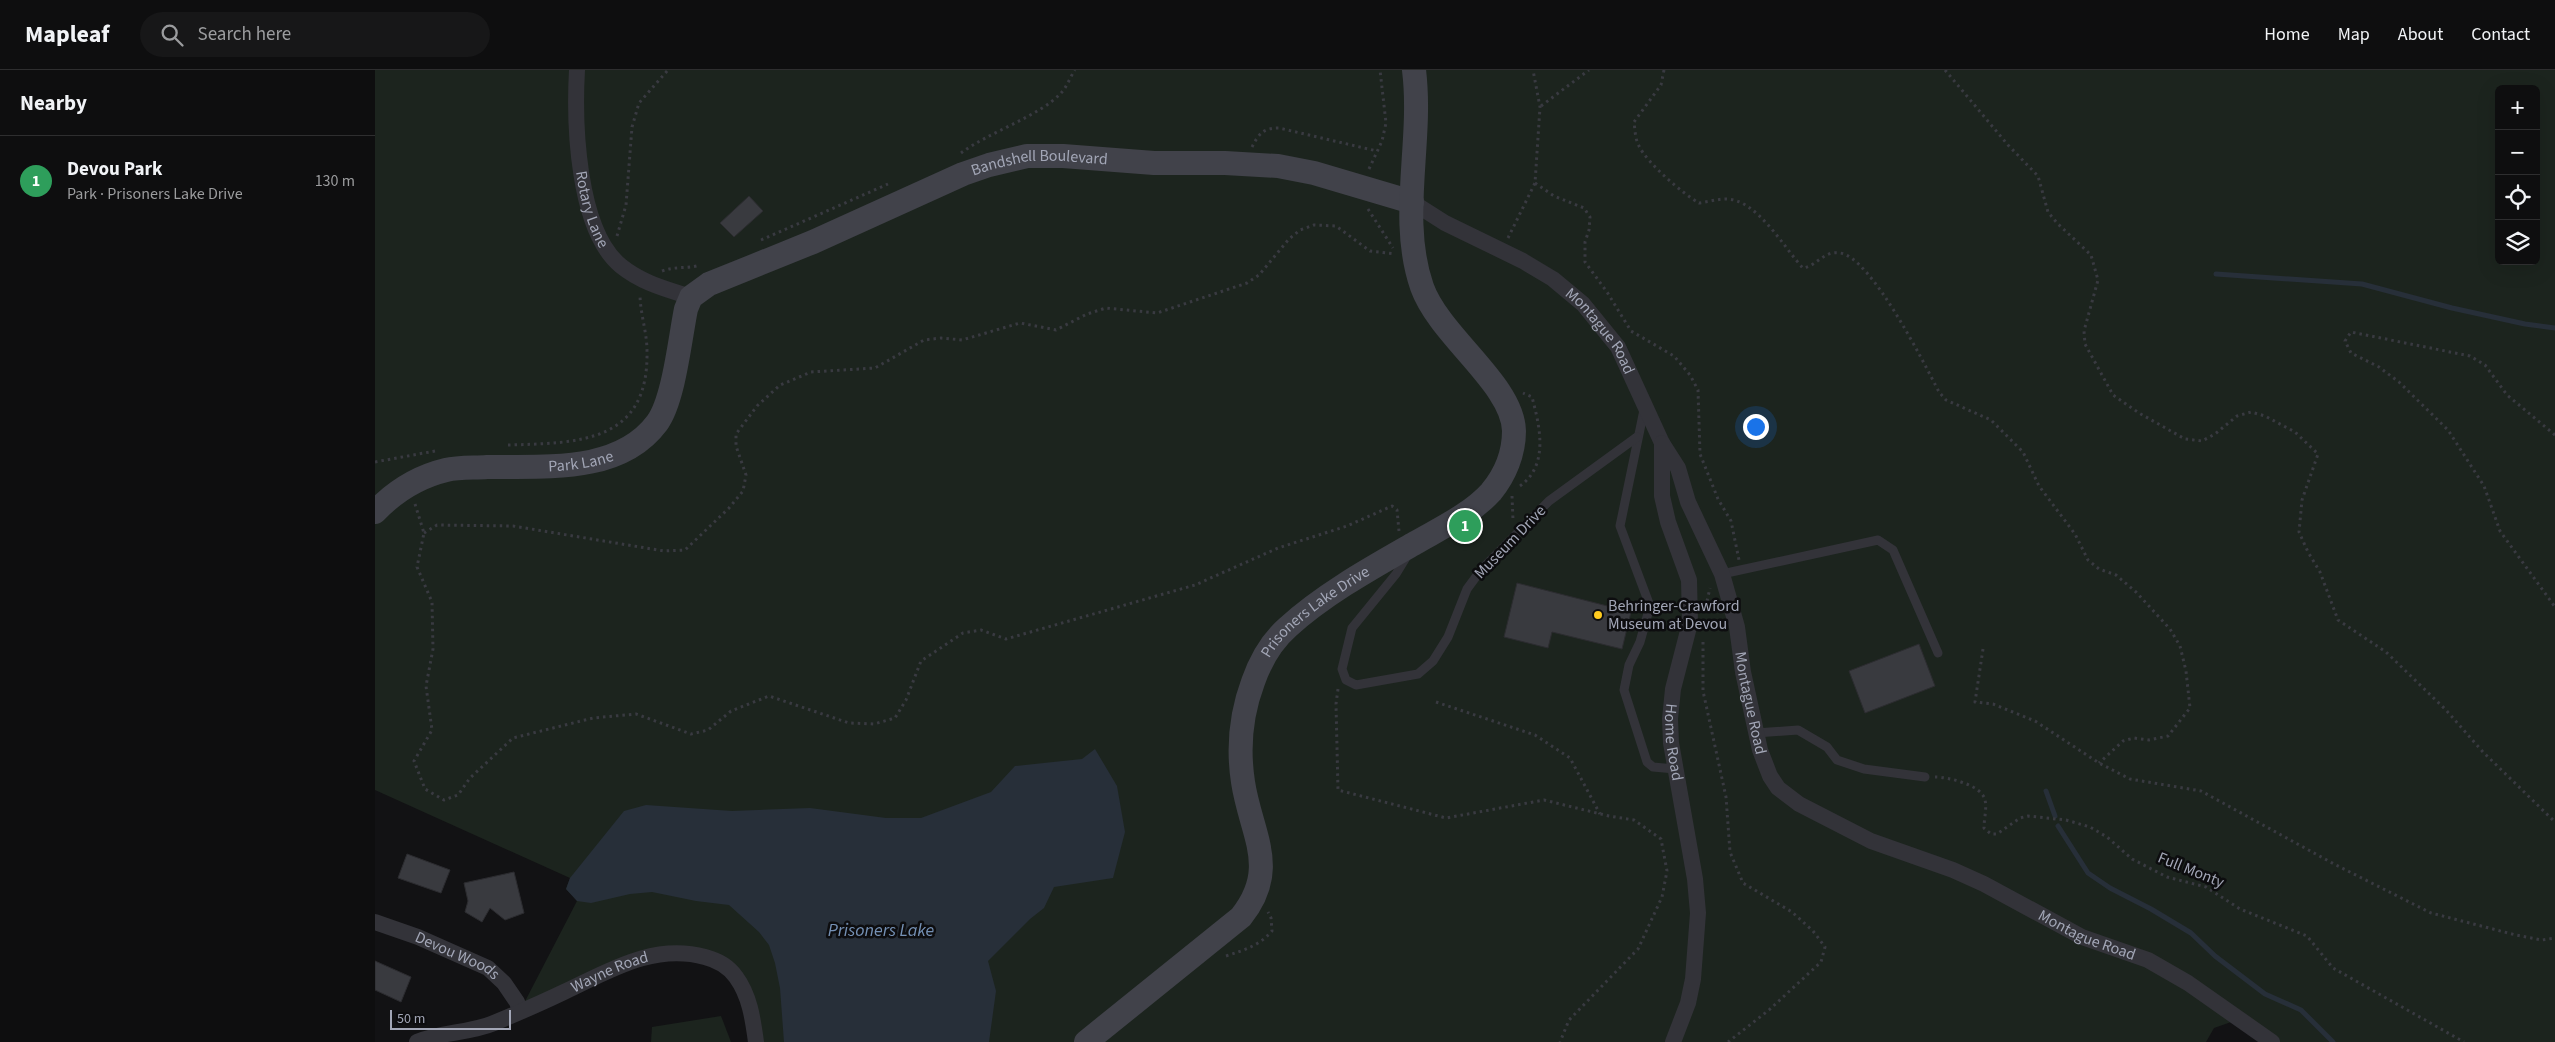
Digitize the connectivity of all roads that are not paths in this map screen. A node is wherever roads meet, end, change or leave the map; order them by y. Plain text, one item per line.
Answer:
1 (577, 70) edge
2 (1414, 70) edge
3 (1412, 202) junction
4 (691, 297) junction
5 (1644, 404) junction
6 (1637, 437) junction
7 (1662, 443) junction
8 (375, 512) edge
9 (1395, 564) junction
10 (1722, 574) junction
11 (1938, 653) dead end
12 (1756, 733) junction
13 (1675, 770) junction
14 (1925, 777) road end
15 (375, 922) edge
16 (520, 1011) junction
17 (2249, 1034) edge
18 (417, 1042) edge
19 (757, 1042) edge
20 (1087, 1042) edge
21 (1673, 1042) edge
22 (2271, 1042) edge

1 - 4 street, Rotary Lane
2 - 3 street
3 - 4 street, Bandshell Boulevard
3 - 5 street, Montague Road
3 - 9 street, Prisoners Lake Drive
4 - 8 street, Park Lane
5 - 6 lane
5 - 7 street, Montague Road
6 - 9 lane, Museum Drive
6 - 13 lane
7 - 10 street, Montague Road
7 - 13 street, Home Road
9 - 20 street, Prisoners Lake Drive
10 - 11 lane
10 - 12 street, Montague Road
12 - 14 lane
12 - 17 street, Montague Road
13 - 21 street, Home Road
15 - 16 street, Devou Woods
16 - 18 street, Wayne Road
16 - 19 street, Wayne Road
17 - 22 street, Montague Road

